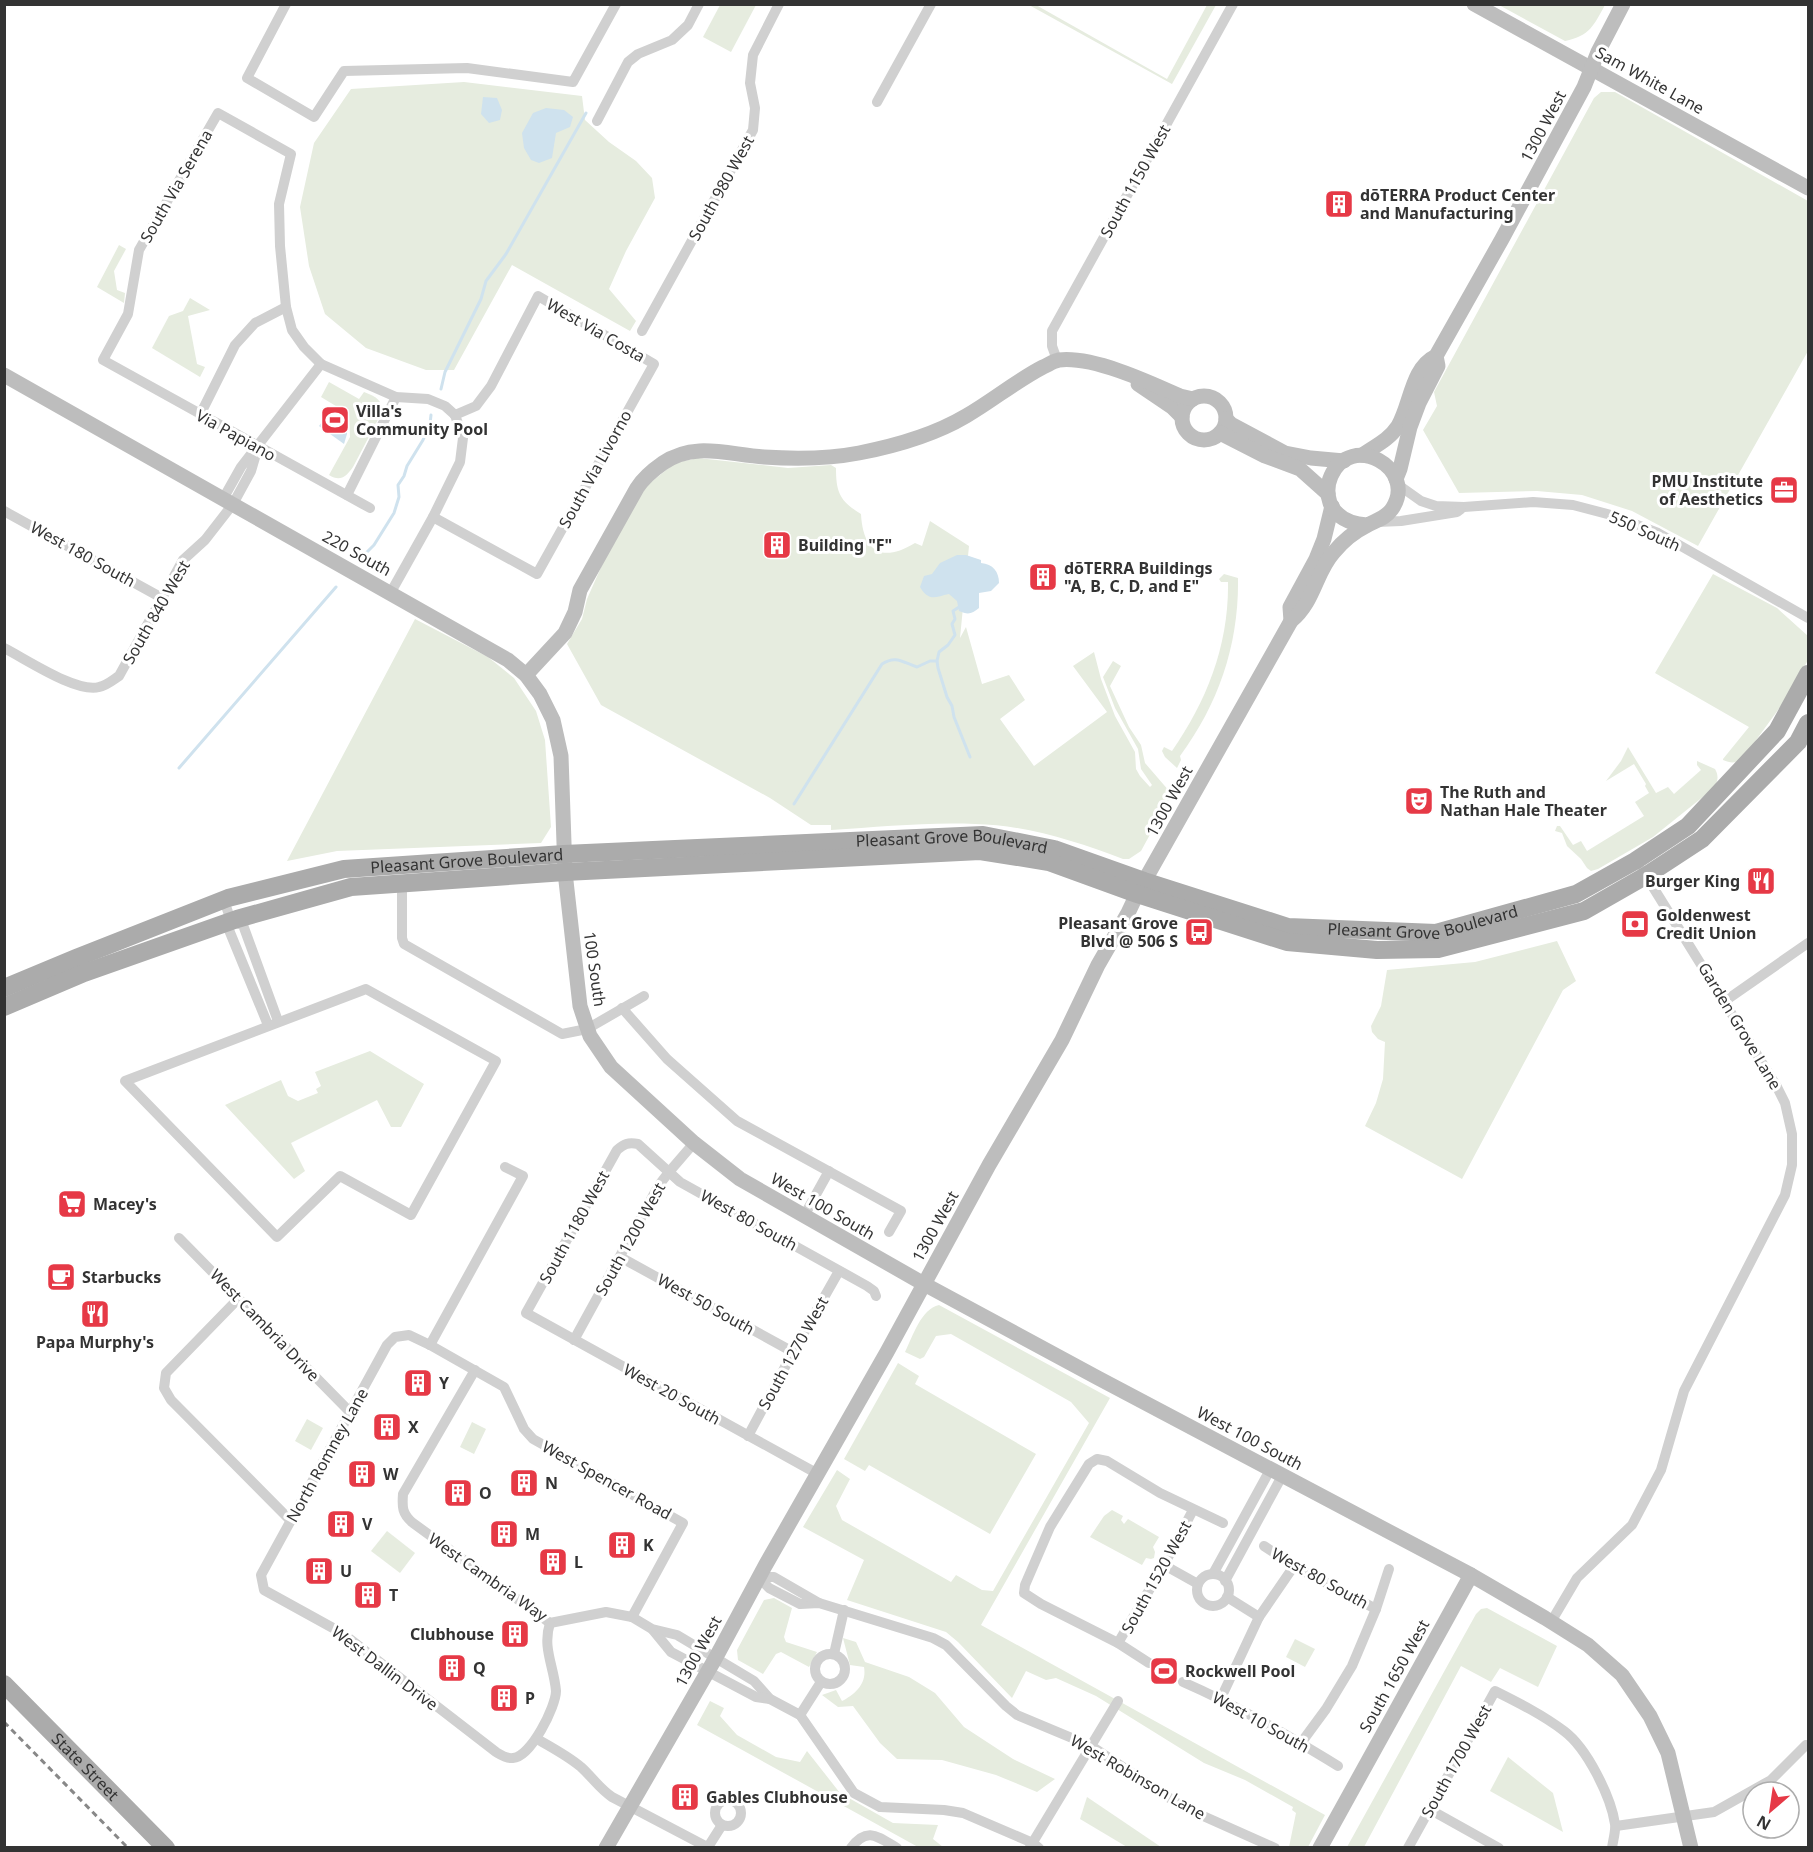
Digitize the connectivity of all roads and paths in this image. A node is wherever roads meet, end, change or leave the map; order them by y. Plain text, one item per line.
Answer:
1 (286, 4) edge
2 (616, 4) edge
3 (699, 4) edge
4 (779, 4) edge
5 (931, 4) edge
6 (1233, 4) edge
7 (1474, 4) edge
8 (1623, 4) edge
9 (1591, 68) junction
10 (877, 102) dead end
11 (597, 120) dead end
12 (1809, 188) edge
13 (286, 307) junction
14 (642, 331) dead end
15 (1436, 356) junction
16 (103, 360) joint
17 (1057, 360) junction
18 (321, 364) junction
19 (654, 364) joint
20 (1123, 374) junction
21 (4, 375) edge
22 (396, 397) junction
23 (1193, 399) junction
24 (200, 415) junction
25 (455, 415) junction
26 (1182, 417) junction
27 (1223, 426) junction
28 (258, 447) junction
29 (1362, 455) junction
30 (1344, 461) junction
31 (1396, 482) junction
32 (346, 495) junction
33 (1330, 500) junction
34 (228, 502) junction
35 (1464, 507) junction
36 (370, 508) dead end
37 (4, 511) edge
38 (433, 517) junction
39 (1372, 523) junction
40 (390, 592) junction
41 (162, 598) junction
42 (1809, 618) edge
43 (1291, 621) junction
44 (4, 648) edge
45 (1809, 674) edge
46 (526, 675) junction
47 (1809, 723) edge
48 (564, 863) junction
49 (1641, 868) junction
50 (402, 883) junction
51 (1141, 887) junction
52 (224, 900) junction
53 (231, 921) junction
54 (1809, 943) edge
55 (250, 946) junction
56 (237, 950) junction
57 (4, 988) edge
58 (644, 996) dead end
59 (1725, 1001) junction
60 (4, 1007) edge
61 (622, 1008) junction
62 (273, 1023) junction
63 (587, 1029) junction
64 (625, 1143) joint
65 (694, 1143) junction
66 (505, 1167) dead end
67 (669, 1172) junction
68 (829, 1172) junction
69 (804, 1216) junction
70 (889, 1232) dead end
71 (179, 1238) dead end
72 (620, 1257) junction
73 (839, 1271) junction
74 (924, 1284) junction
75 (876, 1296) dead end
76 (238, 1299) junction
77 (526, 1313) joint
78 (394, 1336) joint
79 (574, 1340) junction
80 (430, 1345) junction
81 (793, 1352) junction
82 (476, 1370) junction
83 (350, 1412) junction
84 (748, 1436) junction
85 (1276, 1473) junction
86 (818, 1474) junction
87 (1193, 1510) junction
88 (291, 1521) junction
89 (1223, 1523) dead end
90 (1264, 1546) dead end
91 (1164, 1565) junction
92 (1294, 1566) junction
93 (1389, 1569) dead end
94 (1213, 1574) junction
95 (261, 1575) joint
96 (1471, 1575) junction
97 (759, 1577) junction
98 (1226, 1581) junction
99 (1198, 1584) junction
100 (1227, 1597) junction
101 (1376, 1609) junction
102 (844, 1610) junction
103 (632, 1617) junction
104 (1259, 1617) junction
105 (1551, 1622) junction
106 (550, 1623) junction
107 (652, 1629) junction
108 (1118, 1643) junction
109 (834, 1654) junction
110 (1149, 1663) dead end
111 (712, 1665) junction
112 (821, 1682) junction
113 (1183, 1682) dead end
114 (4, 1684) edge
115 (1221, 1698) junction
116 (1118, 1701) dead end
117 (800, 1715) junction
118 (537, 1739) junction
119 (1301, 1743) junction
120 (1806, 1745) dead end
121 (1091, 1746) junction
122 (1338, 1766) dead end
123 (629, 1807) junction
124 (1430, 1809) junction
125 (1684, 1817) junction
126 (722, 1825) dead end
127 (1616, 1826) junction
128 (1247, 1836) junction
129 (1034, 1846) edge
130 (709, 1847) edge
131 (166, 1848) edge
132 (606, 1848) edge
133 (850, 1848) edge
134 (897, 1848) edge
135 (1241, 1848) edge
136 (1275, 1848) edge
137 (1320, 1848) edge
138 (1408, 1848) edge
139 (1499, 1848) edge
140 (1612, 1848) edge
141 (1691, 1848) edge

1 - 2 street
3 - 11 street
4 - 14 street, South 980 West
5 - 10 street
6 - 17 street, South 1150 West
7 - 9 street, Sam White Lane
8 - 9 street, 1300 West
9 - 12 street, Sam White Lane
9 - 15 street, 1300 West
13 - 16 street, South Via Serena
13 - 18 street
13 - 24 street
15 - 29 street
15 - 31 street
16 - 24 street, Via Papiano
17 - 20 street
17 - 46 street
18 - 22 street
18 - 28 street, South 840 West
19 - 25 street, West Via Costa
19 - 38 street, South Via Livorno
20 - 23 street
20 - 26 street
21 - 34 street, 220 South
22 - 25 street
22 - 32 street
23 - 26 street
23 - 27 street
24 - 28 street, Via Papiano
25 - 38 street
26 - 27 street
27 - 30 street
27 - 33 street
28 - 32 street, Via Papiano
28 - 34 street, South 840 West
29 - 30 street
29 - 31 street
30 - 33 street
31 - 35 street
31 - 39 street
32 - 36 street, Via Papiano
33 - 39 street
33 - 43 street
34 - 40 street, 220 South
34 - 41 street, South 840 West
35 - 39 street
35 - 42 street, 550 South
37 - 41 street, West 180 South
38 - 40 street
39 - 43 street
40 - 46 street, 220 South
41 - 44 street, South 840 West
43 - 51 street, 1300 West
45 - 49 main road, Pleasant Grove Boulevard
46 - 48 street, 220 South
47 - 49 main road, Pleasant Grove Boulevard
48 - 50 main road, Pleasant Grove Boulevard
48 - 51 main road, Pleasant Grove Boulevard
48 - 52 main road, Pleasant Grove Boulevard
48 - 63 street, 100 South
49 - 51 main road, Pleasant Grove Boulevard
49 - 59 street, Garden Grove Lane
50 - 53 main road, Pleasant Grove Boulevard
50 - 63 street
51 - 74 street, 1300 West
52 - 53 street
52 - 57 main road, Pleasant Grove Boulevard
53 - 55 street
53 - 56 street
53 - 60 main road, Pleasant Grove Boulevard
54 - 59 street
55 - 56 street
55 - 62 street
56 - 62 street
58 - 61 street
59 - 105 street, Garden Grove Lane
61 - 63 street
61 - 68 street
62 - 62 street
63 - 65 street, 100 South
64 - 67 street, West 80 South
64 - 77 street, South 1180 West
65 - 67 street, South 1200 West
65 - 69 street, West 100 South
66 - 80 street
67 - 72 street, South 1200 West
67 - 73 street, West 80 South
68 - 69 street
68 - 70 street
69 - 74 street, West 100 South
71 - 76 street, West Cambria Drive
72 - 79 street, South 1200 West
72 - 81 street, West 50 South
73 - 75 street, West 80 South
73 - 81 street, South 1270 West
74 - 85 street, West 100 South
74 - 86 street, 1300 West
76 - 83 street, West Cambria Drive
76 - 88 street
77 - 79 street, West 20 South
78 - 80 street, West Spencer Road
78 - 83 street, North Romney Lane
79 - 84 street, West 20 South
80 - 82 street, West Spencer Road
81 - 84 street, South 1270 West
82 - 103 street, West Spencer Road
82 - 106 street, West Cambria Way
83 - 88 street, North Romney Lane
84 - 86 street, West 20 South
85 - 94 street
85 - 96 street, West 100 South
85 - 98 street
86 - 97 street, 1300 West
87 - 89 street
87 - 91 street, South 1520 West
87 - 108 street
88 - 95 street, North Romney Lane
90 - 92 street, West 80 South
91 - 99 street
91 - 108 street, South 1520 West
92 - 101 street, West 80 South
92 - 104 street
93 - 101 street
94 - 98 street
94 - 99 street
95 - 118 street, West Dallin Drive
96 - 105 street, West 100 South
96 - 137 street, South 1650 West
97 - 102 street, West Robinson Lane
97 - 111 street, 1300 West
98 - 100 street
99 - 100 street
100 - 104 street
101 - 119 street
102 - 109 street
102 - 121 street, West Robinson Lane
103 - 106 street, West Cambria Way
103 - 107 street, West Cambria Way
104 - 115 street
105 - 125 street, West 100 South
106 - 118 street
107 - 111 street, West Cambria Way
107 - 111 street, West Cambria Way
108 - 110 street
109 - 112 street
109 - 112 street
111 - 117 street
111 - 123 street, 1300 West
112 - 117 street
113 - 115 street, West 10 South
114 - 131 main road, State Street
115 - 119 street, West 10 South
116 - 121 street
117 - 129 street
118 - 123 street
119 - 122 street, West 10 South
120 - 125 street
121 - 128 street, West Robinson Lane
121 - 129 street
123 - 130 street
123 - 132 street, 1300 West
124 - 127 street, South 1700 West
124 - 138 street, South 1700 West
124 - 139 street
125 - 127 street
125 - 141 street, West 100 South
126 - 130 street
127 - 140 street
128 - 135 street
128 - 136 street, West Robinson Lane
133 - 134 street

